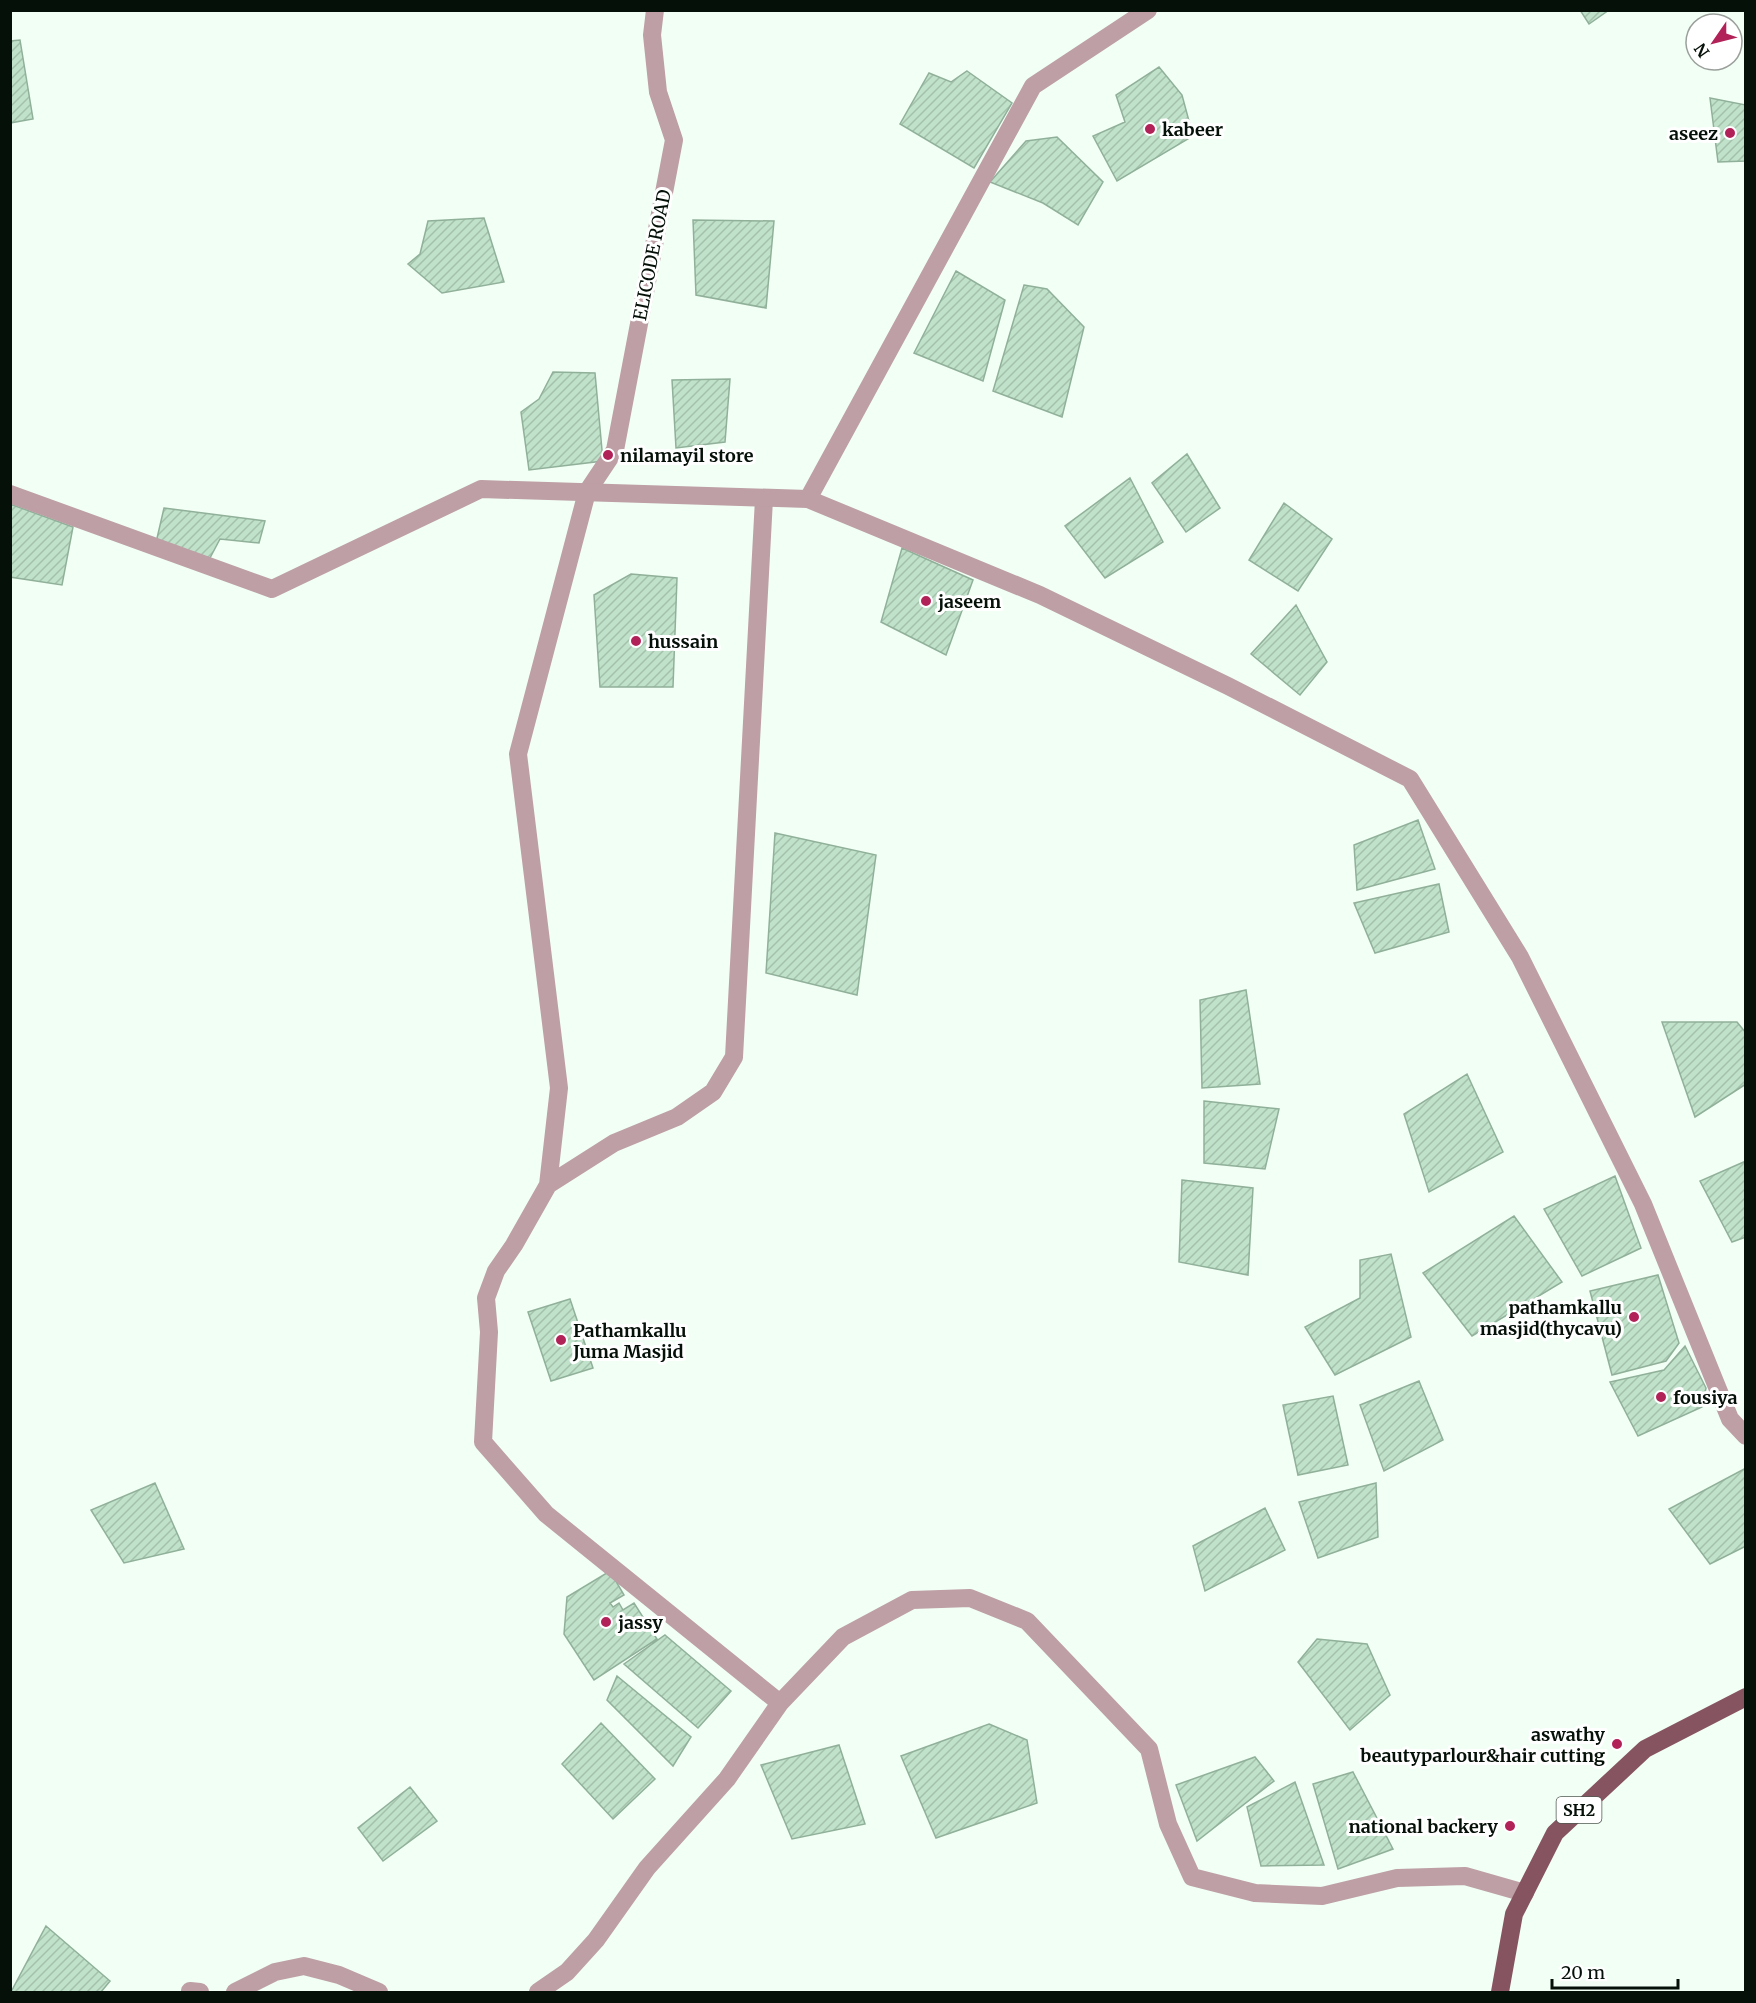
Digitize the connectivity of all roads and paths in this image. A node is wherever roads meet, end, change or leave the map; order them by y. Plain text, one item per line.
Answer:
1 (655, 10) edge
2 (1148, 10) edge
3 (587, 492) junction
4 (10, 494) edge
5 (764, 499) junction
6 (808, 499) junction
7 (548, 1185) junction
8 (1746, 1436) edge
9 (1746, 1697) edge
10 (780, 1703) junction
11 (1525, 1893) junction
12 (235, 1992) edge
13 (379, 1992) edge
14 (537, 1992) edge
15 (1500, 1992) edge

1 - 3 street, ELICODE ROAD
2 - 6 street
3 - 4 street
3 - 5 street
3 - 7 street, ELICODE ROAD
5 - 6 street
5 - 7 street
6 - 8 street
7 - 10 street
9 - 11 main road, SH2
10 - 11 street
10 - 14 street
11 - 15 main road, SH2
12 - 13 street

